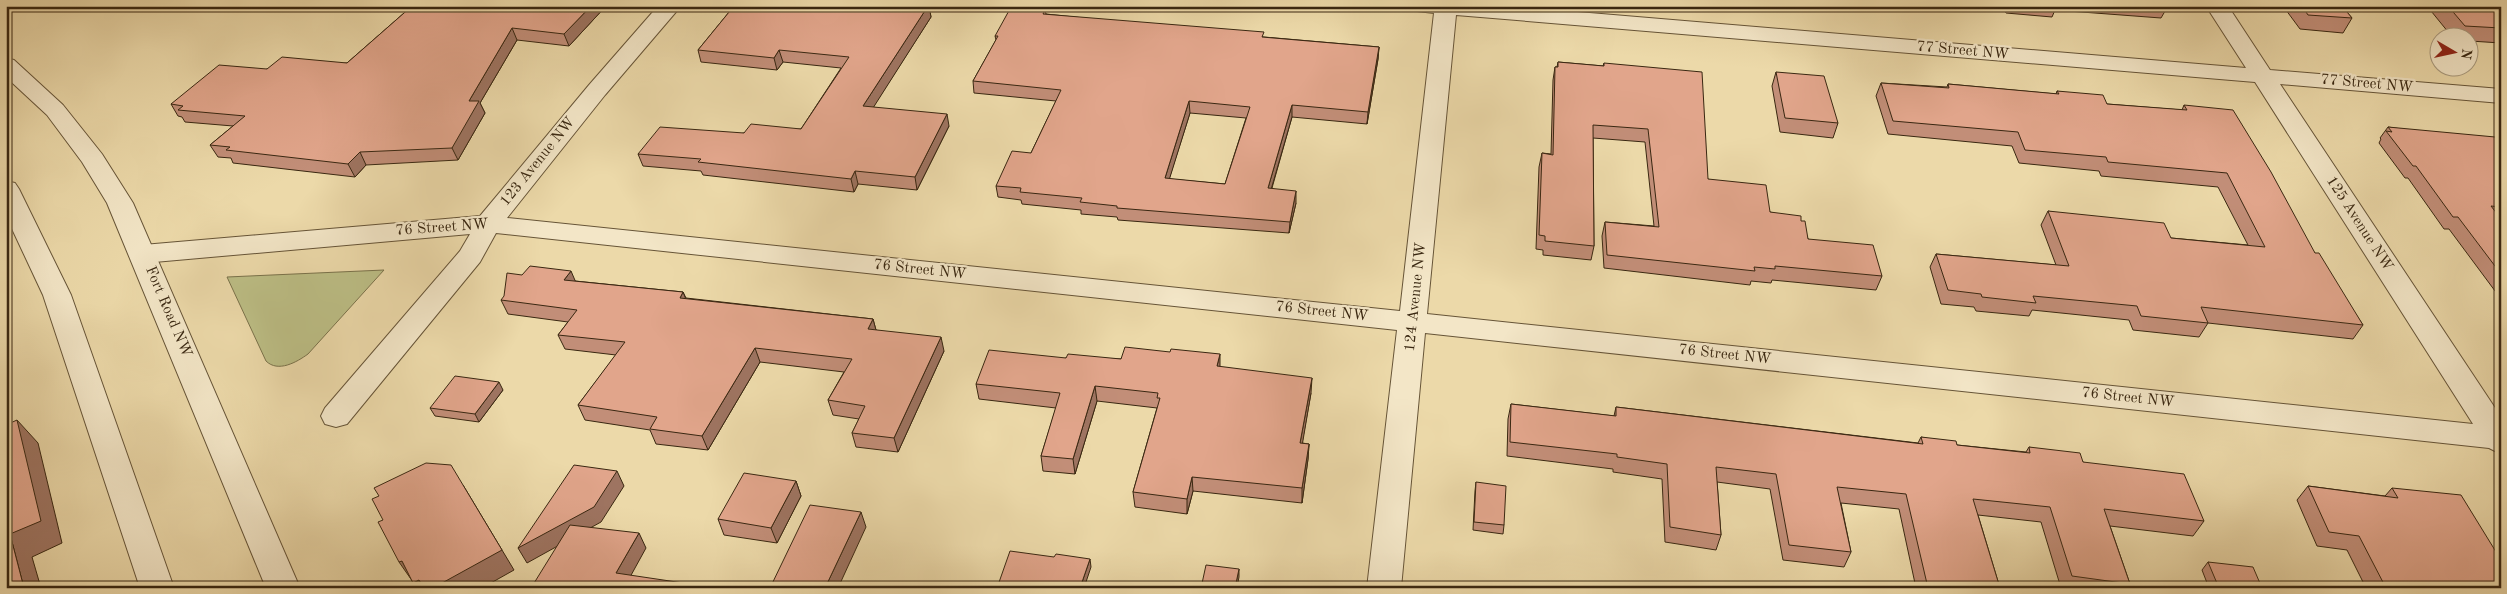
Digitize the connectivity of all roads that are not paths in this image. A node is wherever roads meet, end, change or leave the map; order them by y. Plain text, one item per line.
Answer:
1 (670, 6) edge
2 (2217, 6) edge
3 (1439, 7) edge
4 (6, 65) edge
5 (2263, 75) junction
6 (2501, 96) edge
7 (6, 189) edge
8 (488, 224) junction
9 (143, 254) junction
10 (1413, 322) junction
11 (336, 416) dead end
12 (2500, 439) edge
13 (157, 588) edge
14 (283, 588) edge
15 (1384, 588) edge

1 - 8 street, 123 Avenue NW
2 - 5 street, 125 Avenue NW
3 - 5 street, 77 Street NW
3 - 10 street, 124 Avenue NW
4 - 9 street, Fort Road NW
5 - 6 street, 77 Street NW
5 - 12 street, 125 Avenue NW
7 - 13 street
8 - 9 street, 76 Street NW
8 - 10 street, 76 Street NW
8 - 11 street, 123 Avenue NW
9 - 14 street, Fort Road NW
10 - 12 street, 76 Street NW
10 - 15 street, 124 Avenue NW

